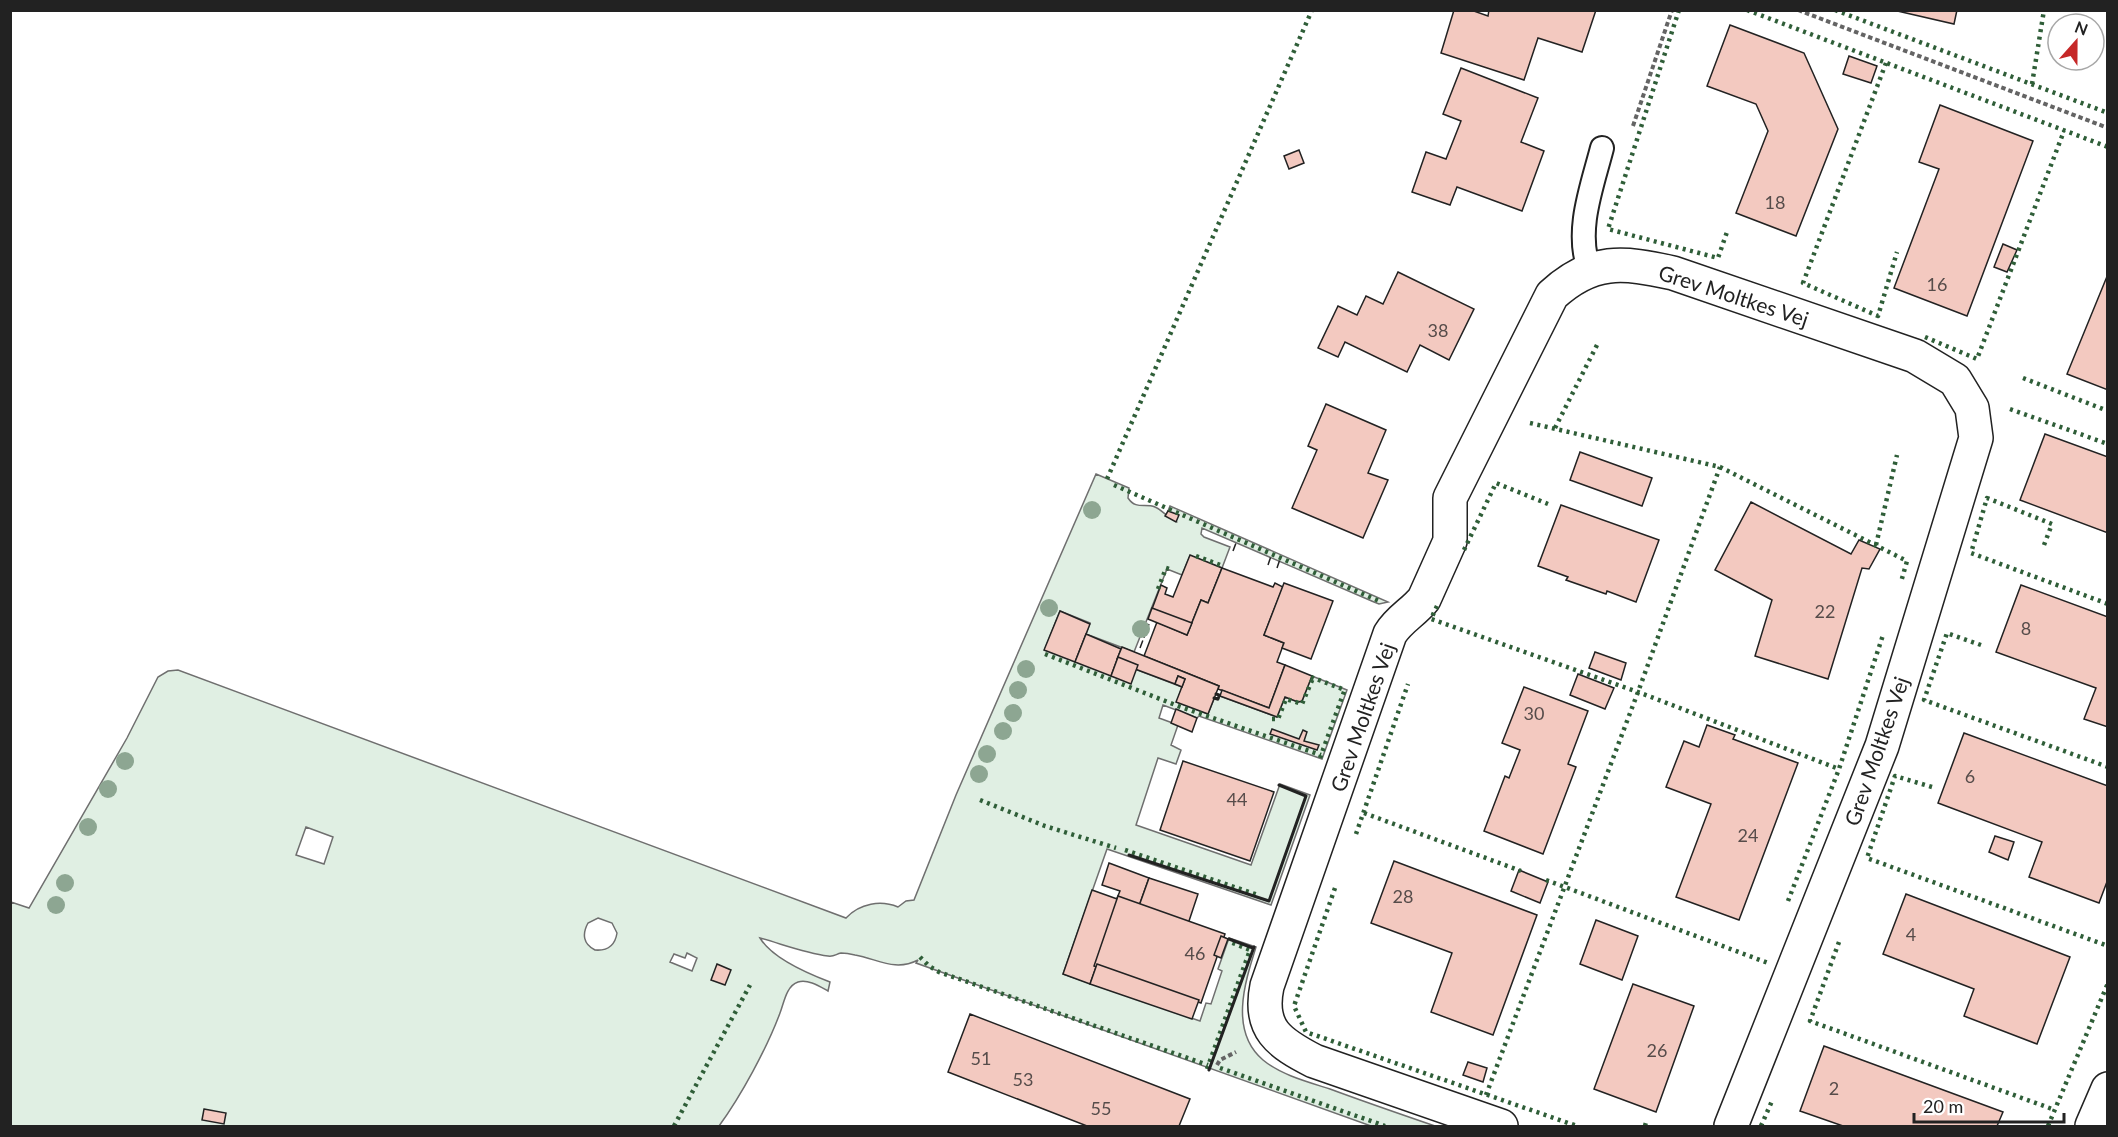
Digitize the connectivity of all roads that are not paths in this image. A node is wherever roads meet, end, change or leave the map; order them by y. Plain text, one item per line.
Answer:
1 (1602, 148) dead end
2 (1588, 269) junction
3 (2108, 1089) edge
4 (1501, 1126) edge
5 (1731, 1126) edge
6 (2091, 1126) edge

1 - 2 lane
2 - 4 street, Grev Moltkes Vej
2 - 5 street, Grev Moltkes Vej
3 - 6 street

